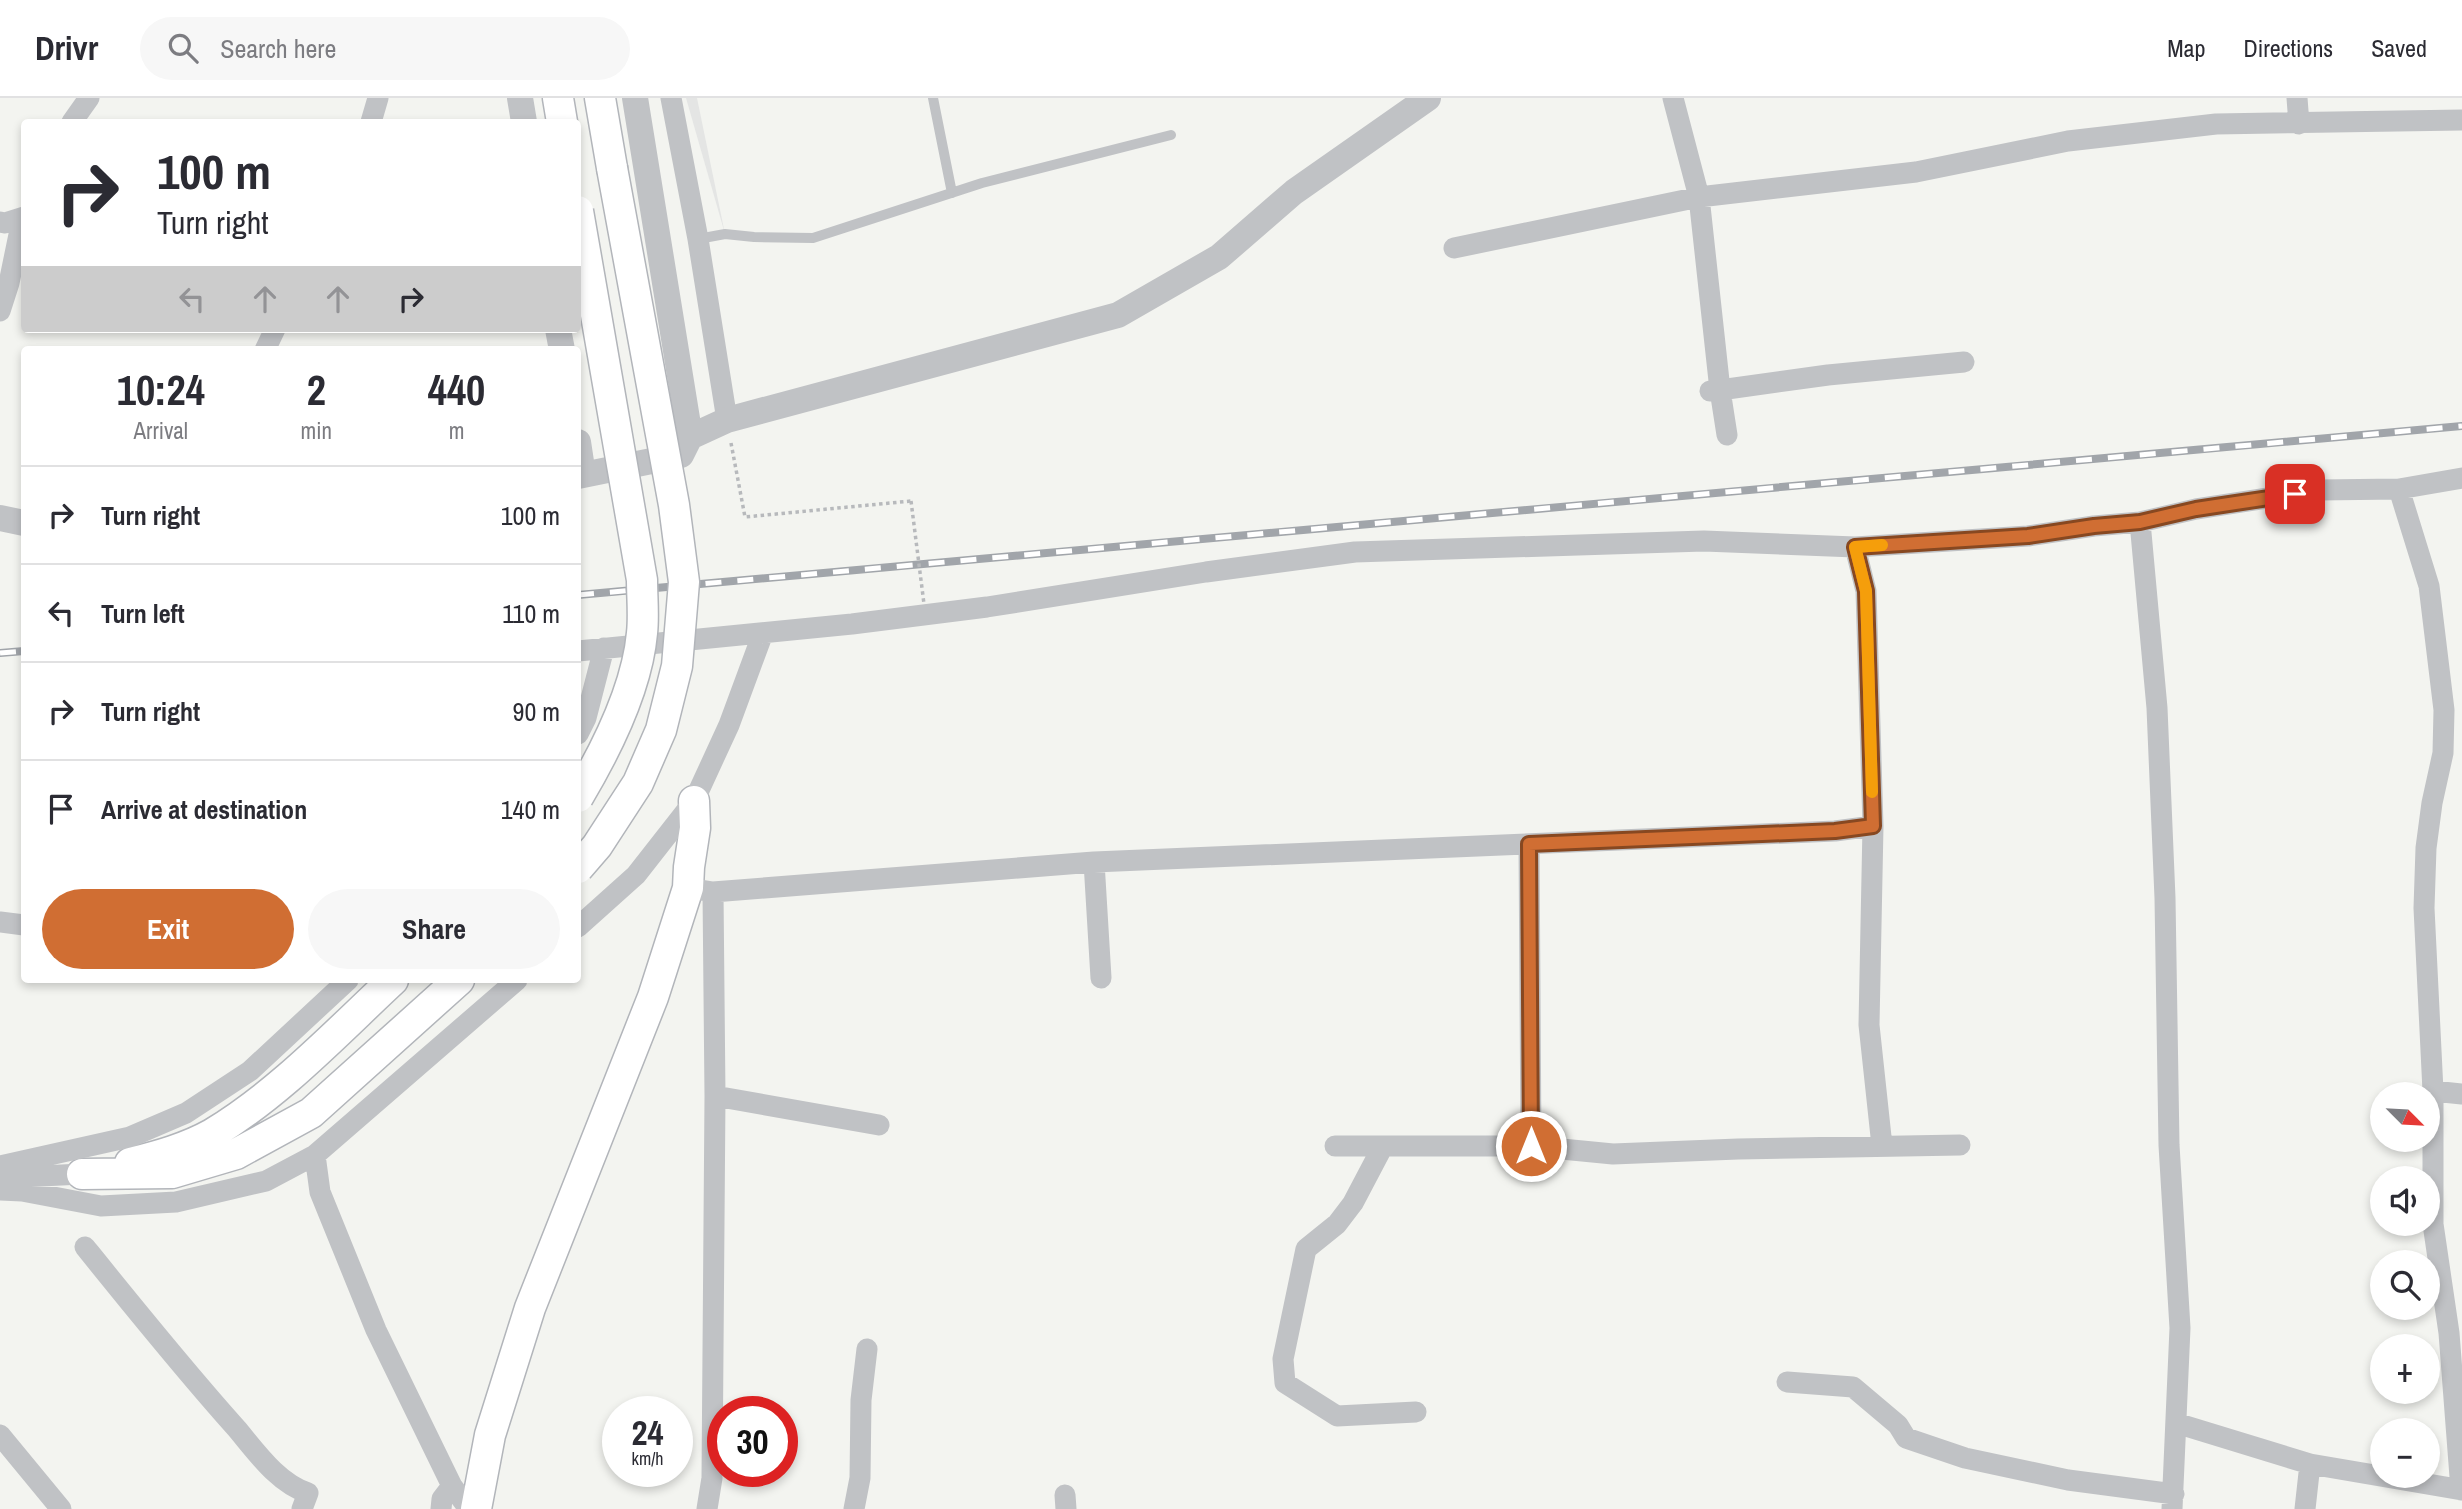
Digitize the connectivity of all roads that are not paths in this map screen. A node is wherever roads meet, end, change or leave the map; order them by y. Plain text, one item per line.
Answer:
1 (89, 98) edge
2 (378, 98) edge
3 (520, 98) edge
4 (558, 98) edge
5 (600, 98) edge
6 (635, 98) edge
7 (671, 98) edge
8 (933, 98) edge
9 (1429, 98) edge
10 (1673, 98) edge
11 (2297, 98) edge
12 (74, 119) edge
13 (372, 119) edge
14 (524, 119) edge
15 (562, 119) edge
16 (2462, 120) edge
17 (2299, 124) junction
18 (1171, 135) dead end
19 (952, 193) junction
20 (1699, 197) junction
21 (21, 219) edge
22 (0, 222) edge
23 (21, 227) edge
24 (581, 228) edge
25 (698, 239) junction
26 (1454, 248) dead end
27 (0, 312) edge
28 (1964, 362) dead end
29 (1715, 391) junction
30 (727, 420) junction
31 (1727, 435) dead end
32 (690, 437) junction
33 (581, 475) edge
34 (2462, 478) edge
35 (2399, 489) junction
36 (0, 518) edge
37 (21, 522) edge
38 (2140, 522) junction
39 (1855, 547) junction
40 (763, 633) junction
41 (604, 648) junction
42 (581, 651) edge
43 (581, 728) edge
44 (2453, 752) edge
45 (581, 792) edge
46 (694, 801) junction
47 (1873, 826) junction
48 (1529, 844) junction
49 (1094, 862) junction
50 (581, 865) edge
51 (701, 890) junction
52 (0, 922) edge
53 (581, 924) edge
54 (21, 925) edge
55 (1101, 978) dead end
56 (345, 983) edge
57 (390, 983) edge
58 (456, 983) edge
59 (514, 983) edge
60 (2433, 1082) edge
61 (2440, 1092) edge
62 (2462, 1094) edge
63 (715, 1096) junction
64 (879, 1125) dead end
65 (1960, 1145) dead end
66 (1335, 1146) dead end
67 (1383, 1146) junction
68 (1531, 1146) junction
69 (1882, 1146) junction
70 (2433, 1152) edge
71 (315, 1155) junction
72 (0, 1166) edge
73 (82, 1174) junction
74 (0, 1178) edge
75 (0, 1190) edge
76 (85, 1247) dead end
77 (2456, 1333) edge
78 (867, 1349) dead end
79 (1787, 1382) dead end
80 (1416, 1412) dead end
81 (2176, 1423) junction
82 (0, 1435) edge
83 (2310, 1464) junction
84 (452, 1486) junction
85 (2461, 1490) edge
86 (2173, 1502) edge
87 (61, 1509) edge
88 (302, 1509) edge
89 (441, 1509) edge
90 (469, 1509) edge
91 (477, 1509) edge
92 (707, 1509) edge
93 (854, 1509) edge
94 (2305, 1509) edge

1 - 12 street
2 - 13 street
3 - 14 street
4 - 15 main road
5 - 50 main road, bridge
6 - 32 street
7 - 25 street
8 - 19 lane
9 - 30 street
10 - 20 street
11 - 17 street
16 - 17 street
17 - 20 street
18 - 19 lane
19 - 25 lane
20 - 26 street
20 - 29 street
21 - 22 street
23 - 27 street
24 - 45 main road, bridge
25 - 30 street
28 - 29 street
29 - 31 street
30 - 32 street
32 - 33 street
34 - 35 street
35 - 38 street
35 - 44 street
36 - 37 street
38 - 39 street
38 - 81 street
39 - 40 street
39 - 47 street
40 - 41 street
40 - 46 street
41 - 42 street
41 - 43 street
44 - 60 street
46 - 51 main road
46 - 53 street
47 - 48 street
47 - 69 street
48 - 49 street
48 - 68 street
49 - 51 street
49 - 55 street
51 - 63 street
51 - 91 main road
52 - 54 street
56 - 72 street
57 - 73 main road
58 - 73 main road
59 - 71 street
61 - 62 street
63 - 64 street
63 - 92 street
65 - 69 street
66 - 67 street
67 - 68 street
67 - 80 street
68 - 69 street
70 - 77 street
71 - 75 street
71 - 84 street
73 - 74 street
76 - 88 street
77 - 85 street
78 - 93 street
79 - 86 street
81 - 83 street
81 - 86 street
82 - 87 street
83 - 85 street
83 - 94 street
84 - 89 street
84 - 90 street

